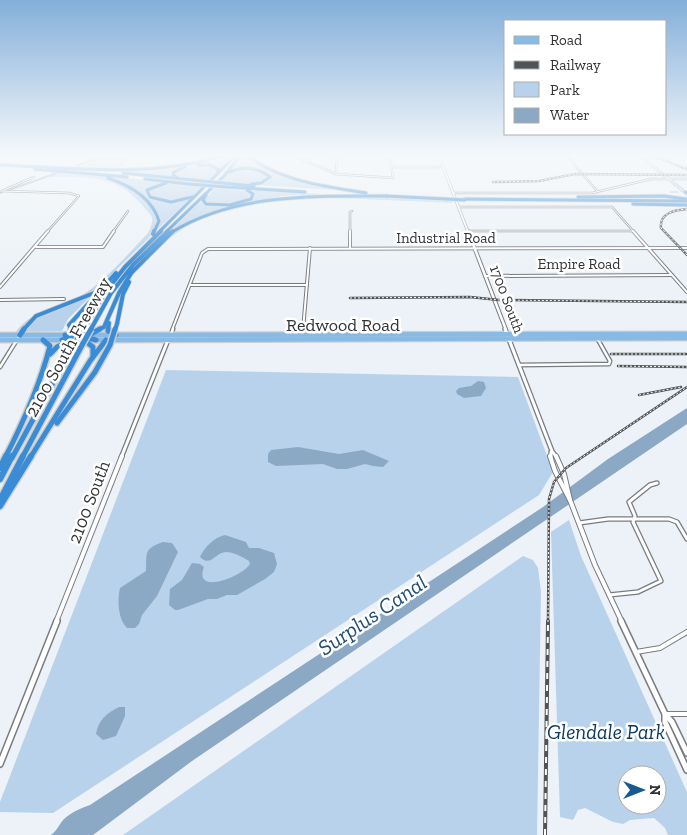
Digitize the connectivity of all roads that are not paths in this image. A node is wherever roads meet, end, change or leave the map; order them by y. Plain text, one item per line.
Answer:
1 (76, 195) edge
2 (139, 195) edge
3 (150, 195) edge
4 (194, 195) edge
5 (196, 195) edge
6 (205, 195) edge
7 (206, 195) edge
8 (253, 195) edge
9 (371, 195) edge
10 (390, 195) edge
11 (454, 195) edge
12 (387, 196) junction
13 (673, 196) junction
14 (447, 198) junction
15 (686, 198) edge
16 (464, 199) junction
17 (482, 199) junction
18 (678, 201) junction
19 (567, 202) junction
20 (459, 207) junction
21 (128, 211) dead end
22 (352, 211) dead end
23 (633, 230) junction
24 (468, 231) junction
25 (155, 242) junction
26 (36, 247) junction
27 (142, 248) junction
28 (310, 248) junction
29 (350, 248) junction
30 (475, 248) junction
31 (648, 248) junction
32 (687, 248) edge
33 (153, 250) junction
34 (205, 250) joint
35 (133, 258) junction
36 (132, 272) junction
37 (672, 275) junction
38 (485, 276) junction
39 (190, 285) junction
40 (307, 285) junction
41 (103, 286) junction
42 (0, 287) edge
43 (687, 292) edge
44 (64, 299) dead end
45 (0, 300) edge
46 (110, 318) junction
47 (20, 335) junction
48 (65, 335) joint
49 (89, 335) junction
50 (100, 335) junction
51 (116, 335) junction
52 (0, 336) edge
53 (508, 336) junction
54 (687, 336) edge
55 (303, 337) junction
56 (169, 338) junction
57 (596, 338) junction
58 (79, 339) junction
59 (0, 340) edge
60 (18, 340) junction
61 (43, 340) junction
62 (62, 340) joint
63 (96, 340) joint
64 (106, 340) junction
65 (46, 361) junction
66 (90, 362) junction
67 (519, 365) junction
68 (0, 367) edge
69 (40, 445) junction
70 (552, 451) junction
71 (0, 468) edge
72 (0, 479) edge
73 (657, 483) dead end
74 (0, 500) edge
75 (570, 500) junction
76 (0, 506) edge
77 (634, 519) junction
78 (579, 522) junction
79 (687, 539) edge
80 (609, 595) junction
81 (687, 632) edge
82 (636, 652) junction
83 (665, 714) junction
84 (687, 714) edge
85 (687, 753) edge
86 (0, 764) edge
87 (687, 770) edge

1 - 26 street
2 - 27 highway
3 - 4 highway
5 - 27 highway, 2100 South Freeway
6 - 25 highway, 2100 South Freeway
7 - 8 highway
9 - 12 highway
10 - 14 highway
11 - 20 street, 1700 South
12 - 14 highway
12 - 33 highway
13 - 15 highway
13 - 15 highway
13 - 17 highway
14 - 16 highway, bridge
15 - 18 highway
15 - 19 highway
16 - 17 highway
16 - 19 highway
17 - 18 highway
18 - 19 highway
20 - 23 street
20 - 24 street, 1700 South
21 - 26 street
22 - 29 street
23 - 24 street
23 - 31 street
24 - 30 street, 1700 South
25 - 36 highway
25 - 74 highway, 2100 South Freeway, bridge
26 - 42 street
27 - 35 highway, 2100 South Freeway
28 - 29 street, Industrial Road
28 - 34 street, Industrial Road
28 - 40 street
29 - 30 street, Industrial Road
30 - 31 street, Industrial Road
30 - 38 street, 1700 South
31 - 32 street, Industrial Road
31 - 37 street
33 - 36 highway
33 - 69 highway, bridge
34 - 39 street, 2100 South
35 - 41 highway
35 - 58 highway, 2100 South Freeway, bridge
36 - 46 highway
37 - 38 street, Empire Road
37 - 43 street
38 - 53 street, 1700 South
39 - 40 street
39 - 56 street, 2100 South
40 - 55 street
41 - 47 highway
41 - 58 highway
44 - 45 street
46 - 49 highway
46 - 51 highway
47 - 48 main road
47 - 52 main road
47 - 60 street
48 - 58 highway
49 - 50 main road, Redwood Road
49 - 58 highway
50 - 51 main road, Redwood Road
50 - 58 highway
51 - 56 main road, Redwood Road
53 - 54 main road, Redwood Road
53 - 55 main road, Redwood Road
53 - 57 main road, Redwood Road
53 - 67 street, 1700 South
54 - 57 main road, Redwood Road
55 - 56 main road, Redwood Road
56 - 64 main road, Redwood Road
56 - 86 street, 2100 South
57 - 67 street
58 - 62 highway
58 - 63 highway
58 - 65 highway
58 - 66 highway
58 - 72 highway, 2100 South Freeway
59 - 60 main road
60 - 61 main road
60 - 68 street
61 - 62 main road
61 - 65 highway
63 - 64 main road, Redwood Road
64 - 66 highway
65 - 71 highway
66 - 69 highway
67 - 70 street, 1700 South
69 - 76 highway
70 - 75 street, 1700 South
70 - 75 street, 1700 South
73 - 77 street
75 - 78 street, 1700 South
77 - 78 street
77 - 79 street
77 - 80 street
78 - 80 street, 1700 South
80 - 82 street, 1700 South
81 - 82 street
82 - 83 street, 1700 South
83 - 84 street
83 - 85 street, 1700 South
83 - 87 street, 1700 South

